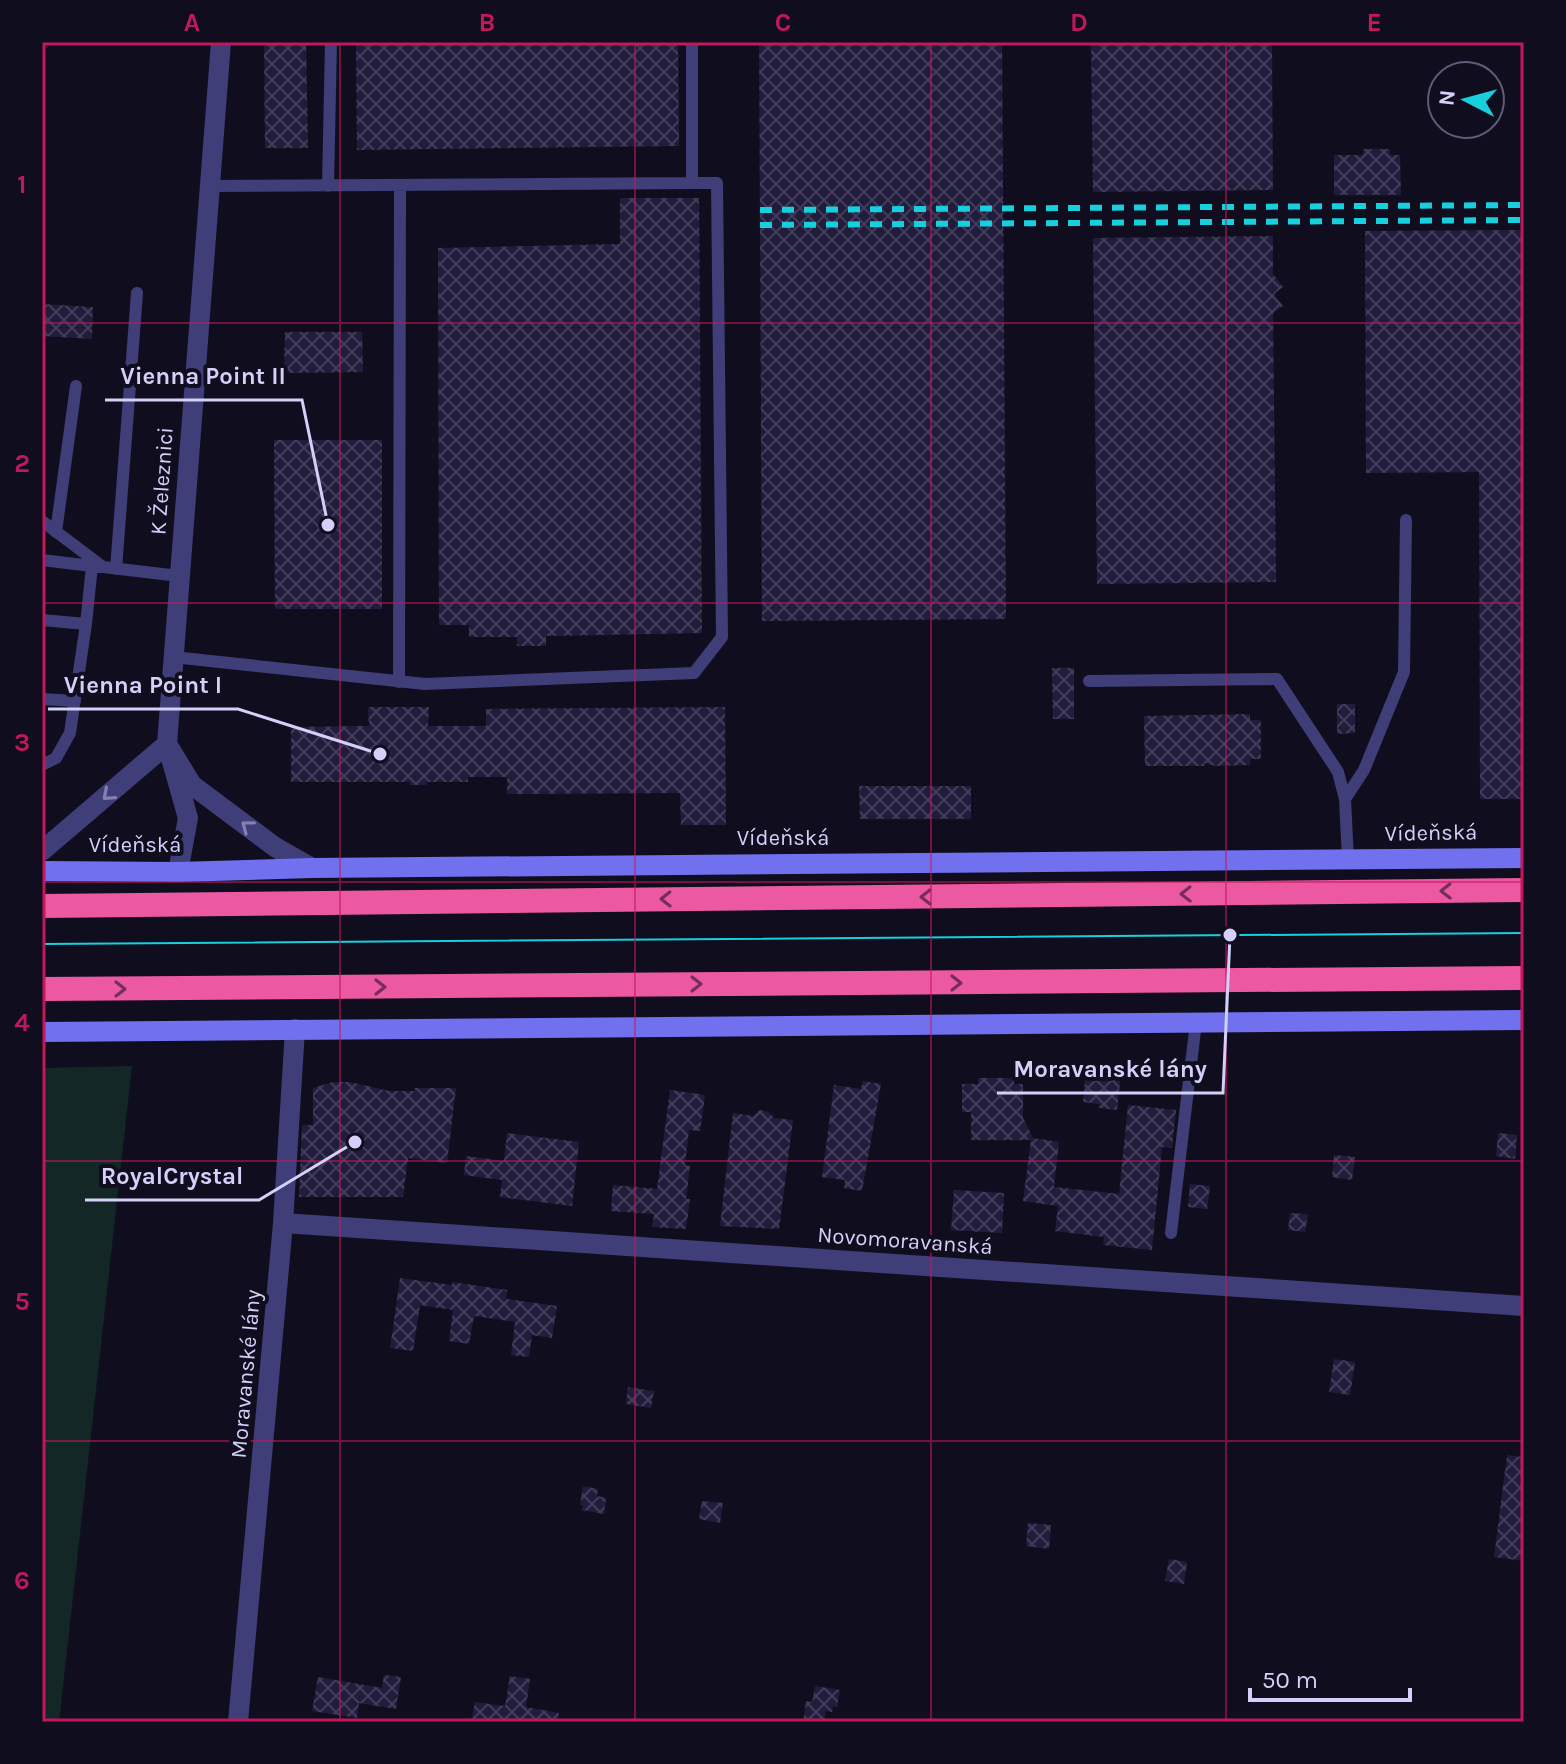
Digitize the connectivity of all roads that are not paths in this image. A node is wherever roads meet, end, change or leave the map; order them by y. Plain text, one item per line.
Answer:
1 (221, 42) edge
2 (331, 42) edge
3 (692, 42) edge
4 (692, 183) junction
5 (400, 185) junction
6 (209, 186) junction
7 (328, 186) junction
8 (137, 293) dead end
9 (76, 386) dead end
10 (1406, 520) dead end
11 (42, 521) edge
12 (56, 532) junction
13 (42, 560) edge
14 (104, 567) junction
15 (179, 576) junction
16 (42, 620) edge
17 (86, 624) junction
18 (173, 657) junction
19 (1089, 681) dead end
20 (399, 682) junction
21 (42, 699) edge
22 (75, 701) junction
23 (167, 744) junction
24 (42, 765) edge
25 (1345, 799) junction
26 (42, 851) edge
27 (1524, 858) edge
28 (1348, 860) junction
29 (312, 868) junction
30 (42, 871) edge
31 (178, 872) junction
32 (1524, 890) edge
33 (42, 906) edge
34 (1524, 978) edge
35 (42, 989) edge
36 (1524, 1020) edge
37 (1196, 1022) junction
38 (295, 1029) junction
39 (42, 1032) edge
40 (283, 1223) junction
41 (1171, 1233) dead end
42 (1524, 1306) edge
43 (238, 1722) edge

1 - 6 street, K Železnici
2 - 7 lane
3 - 4 lane
4 - 5 lane
4 - 20 lane
5 - 7 lane
5 - 20 lane
6 - 7 lane
6 - 15 street, K Železnici
8 - 14 lane
9 - 12 lane
10 - 25 lane
11 - 12 lane
12 - 14 lane
13 - 14 lane
14 - 15 lane
14 - 17 lane
15 - 18 street, K Železnici
16 - 17 lane
17 - 22 lane
18 - 20 lane
18 - 23 street, K Železnici
19 - 25 lane
21 - 22 lane
22 - 24 lane
23 -> 26 street
29 -> 23 street
23 - 31 street, K Železnici
25 - 28 lane
27 - 28 street, Vídeňská
28 - 29 street, Vídeňská
29 - 31 street, Vídeňská
30 - 31 street, Vídeňská
32 -> 33 highway
35 -> 34 highway
36 - 37 street
37 - 38 street
37 - 41 lane
38 - 39 street
38 - 40 street, Moravanské lány
40 - 42 street, Novomoravanská
40 - 43 street, Moravanské lány

